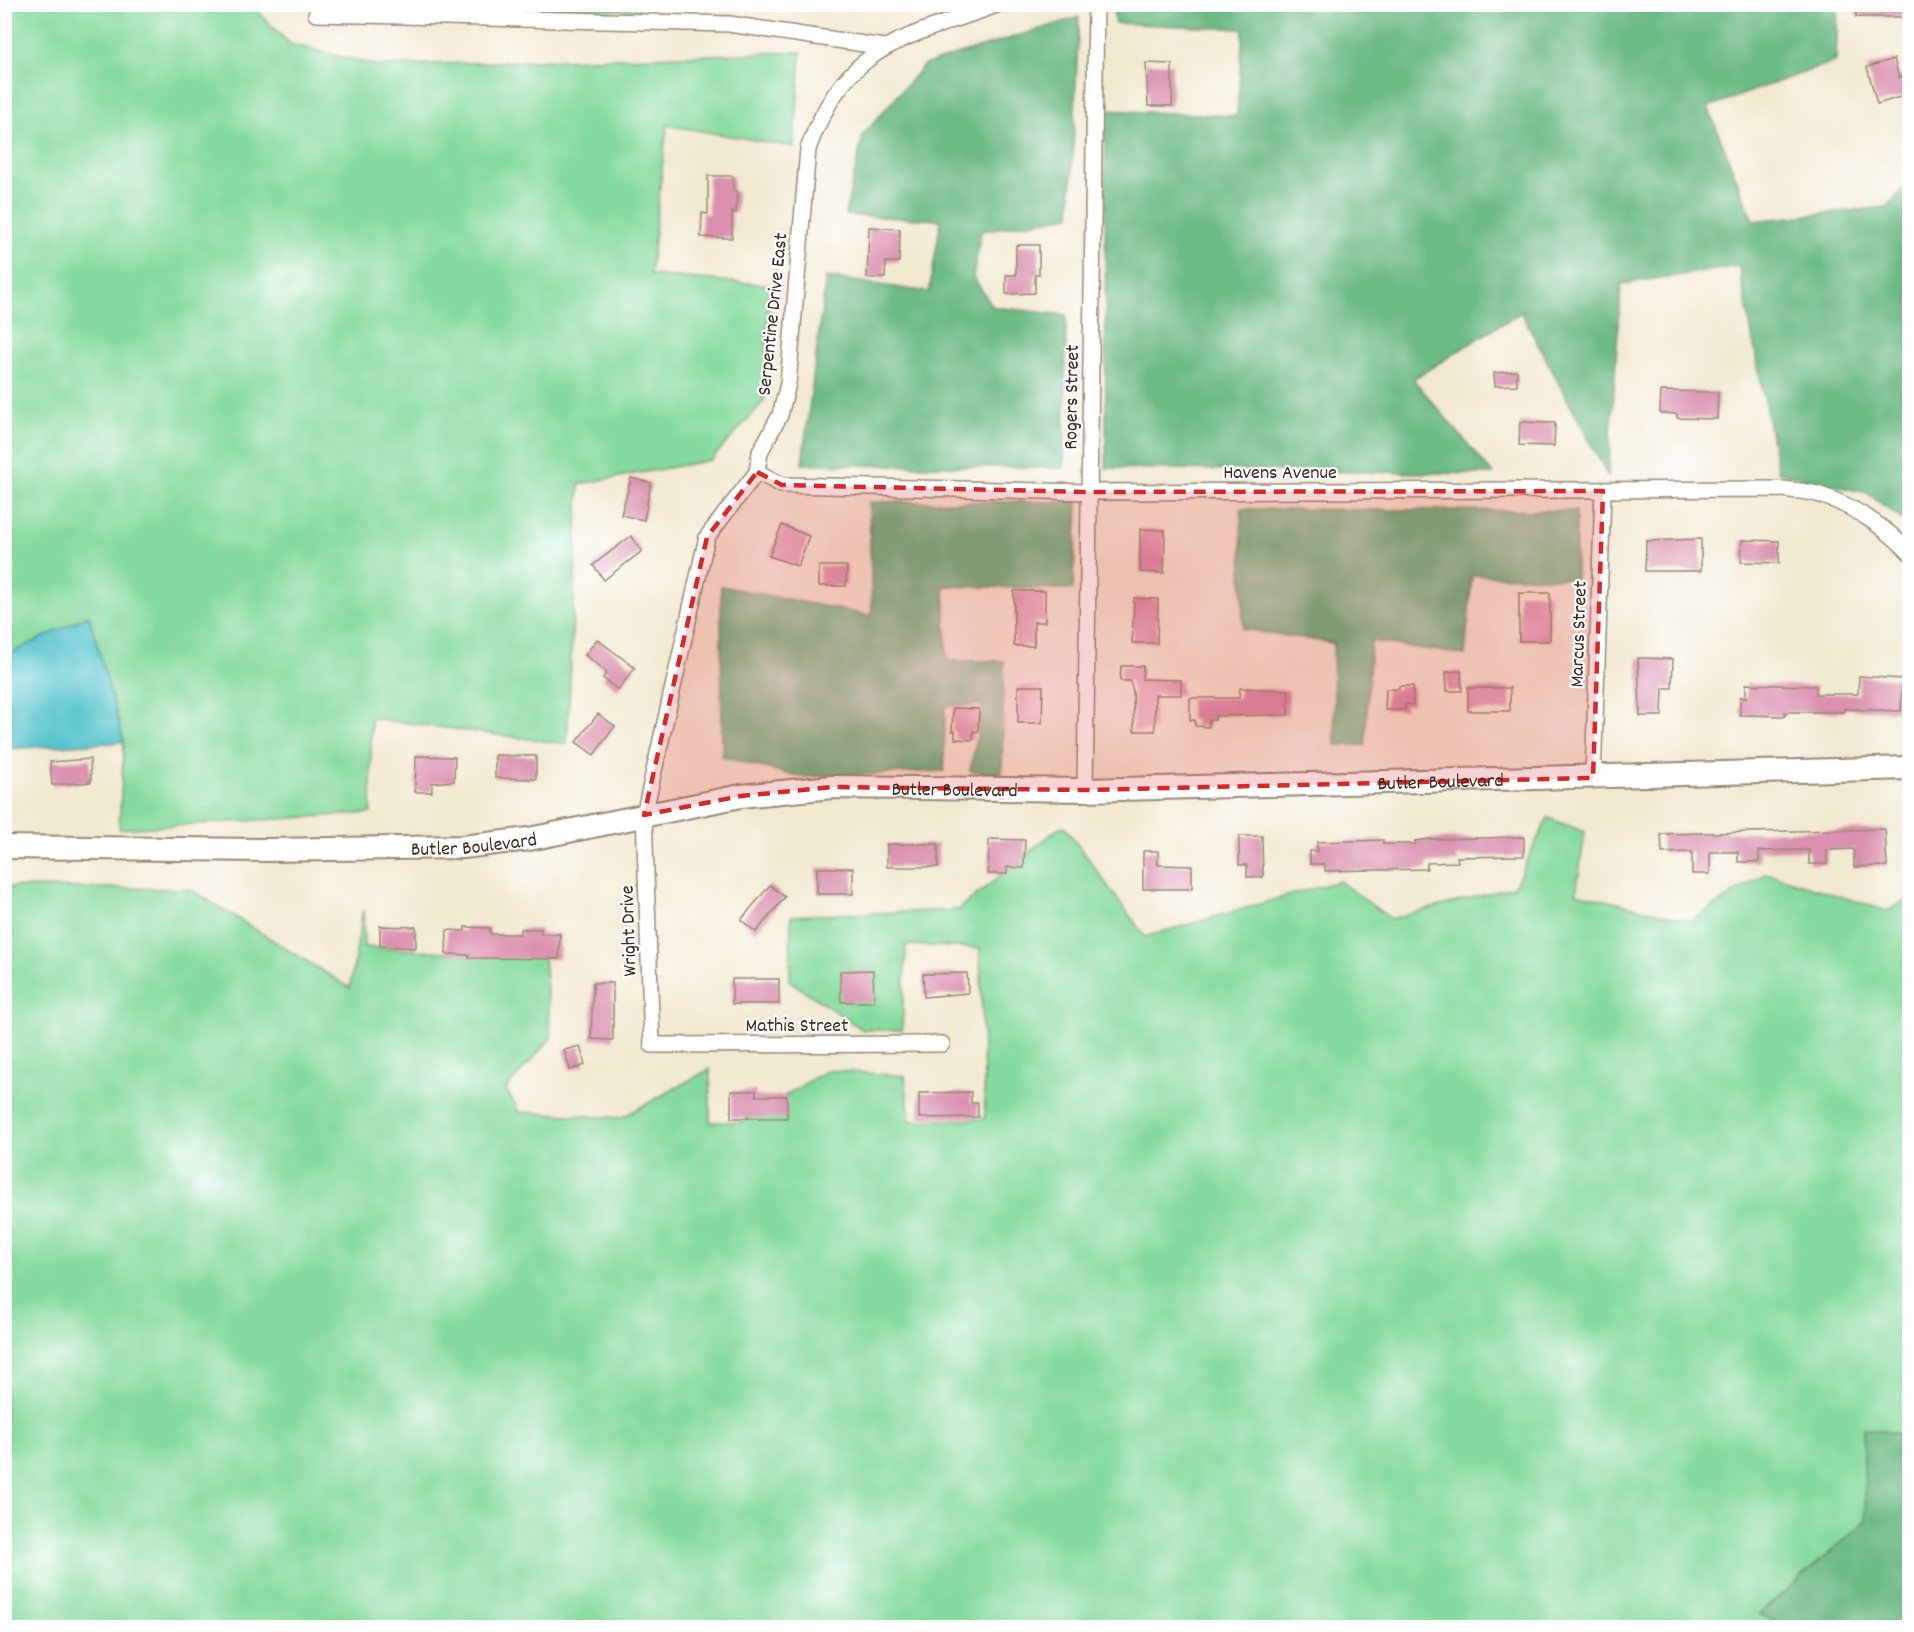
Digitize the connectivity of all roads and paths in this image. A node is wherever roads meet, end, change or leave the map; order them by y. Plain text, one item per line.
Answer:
1 (999, 4) edge
2 (1096, 4) edge
3 (316, 14) dead end
4 (884, 46) junction
5 (757, 472) junction
6 (1603, 491) junction
7 (1089, 492) junction
8 (1910, 553) edge
9 (1910, 768) edge
10 (1593, 778) junction
11 (1085, 790) junction
12 (644, 815) junction
13 (4, 847) edge
14 (942, 1044) dead end
15 (652, 1046) joint

1 - 4 street, Serpentine Drive East
2 - 7 street, Rogers Street
3 - 4 street
4 - 5 street, Serpentine Drive East
5 - 7 street, Havens Avenue
5 - 12 street, Serpentine Drive East
6 - 7 street, Havens Avenue
6 - 8 street, Havens Avenue
6 - 10 street, Marcus Street
7 - 11 street, Rogers Street
9 - 10 street, Butler Boulevard
10 - 11 street, Butler Boulevard
11 - 12 street, Butler Boulevard
12 - 13 street, Butler Boulevard
12 - 15 street, Wright Drive
14 - 15 street, Mathis Street

